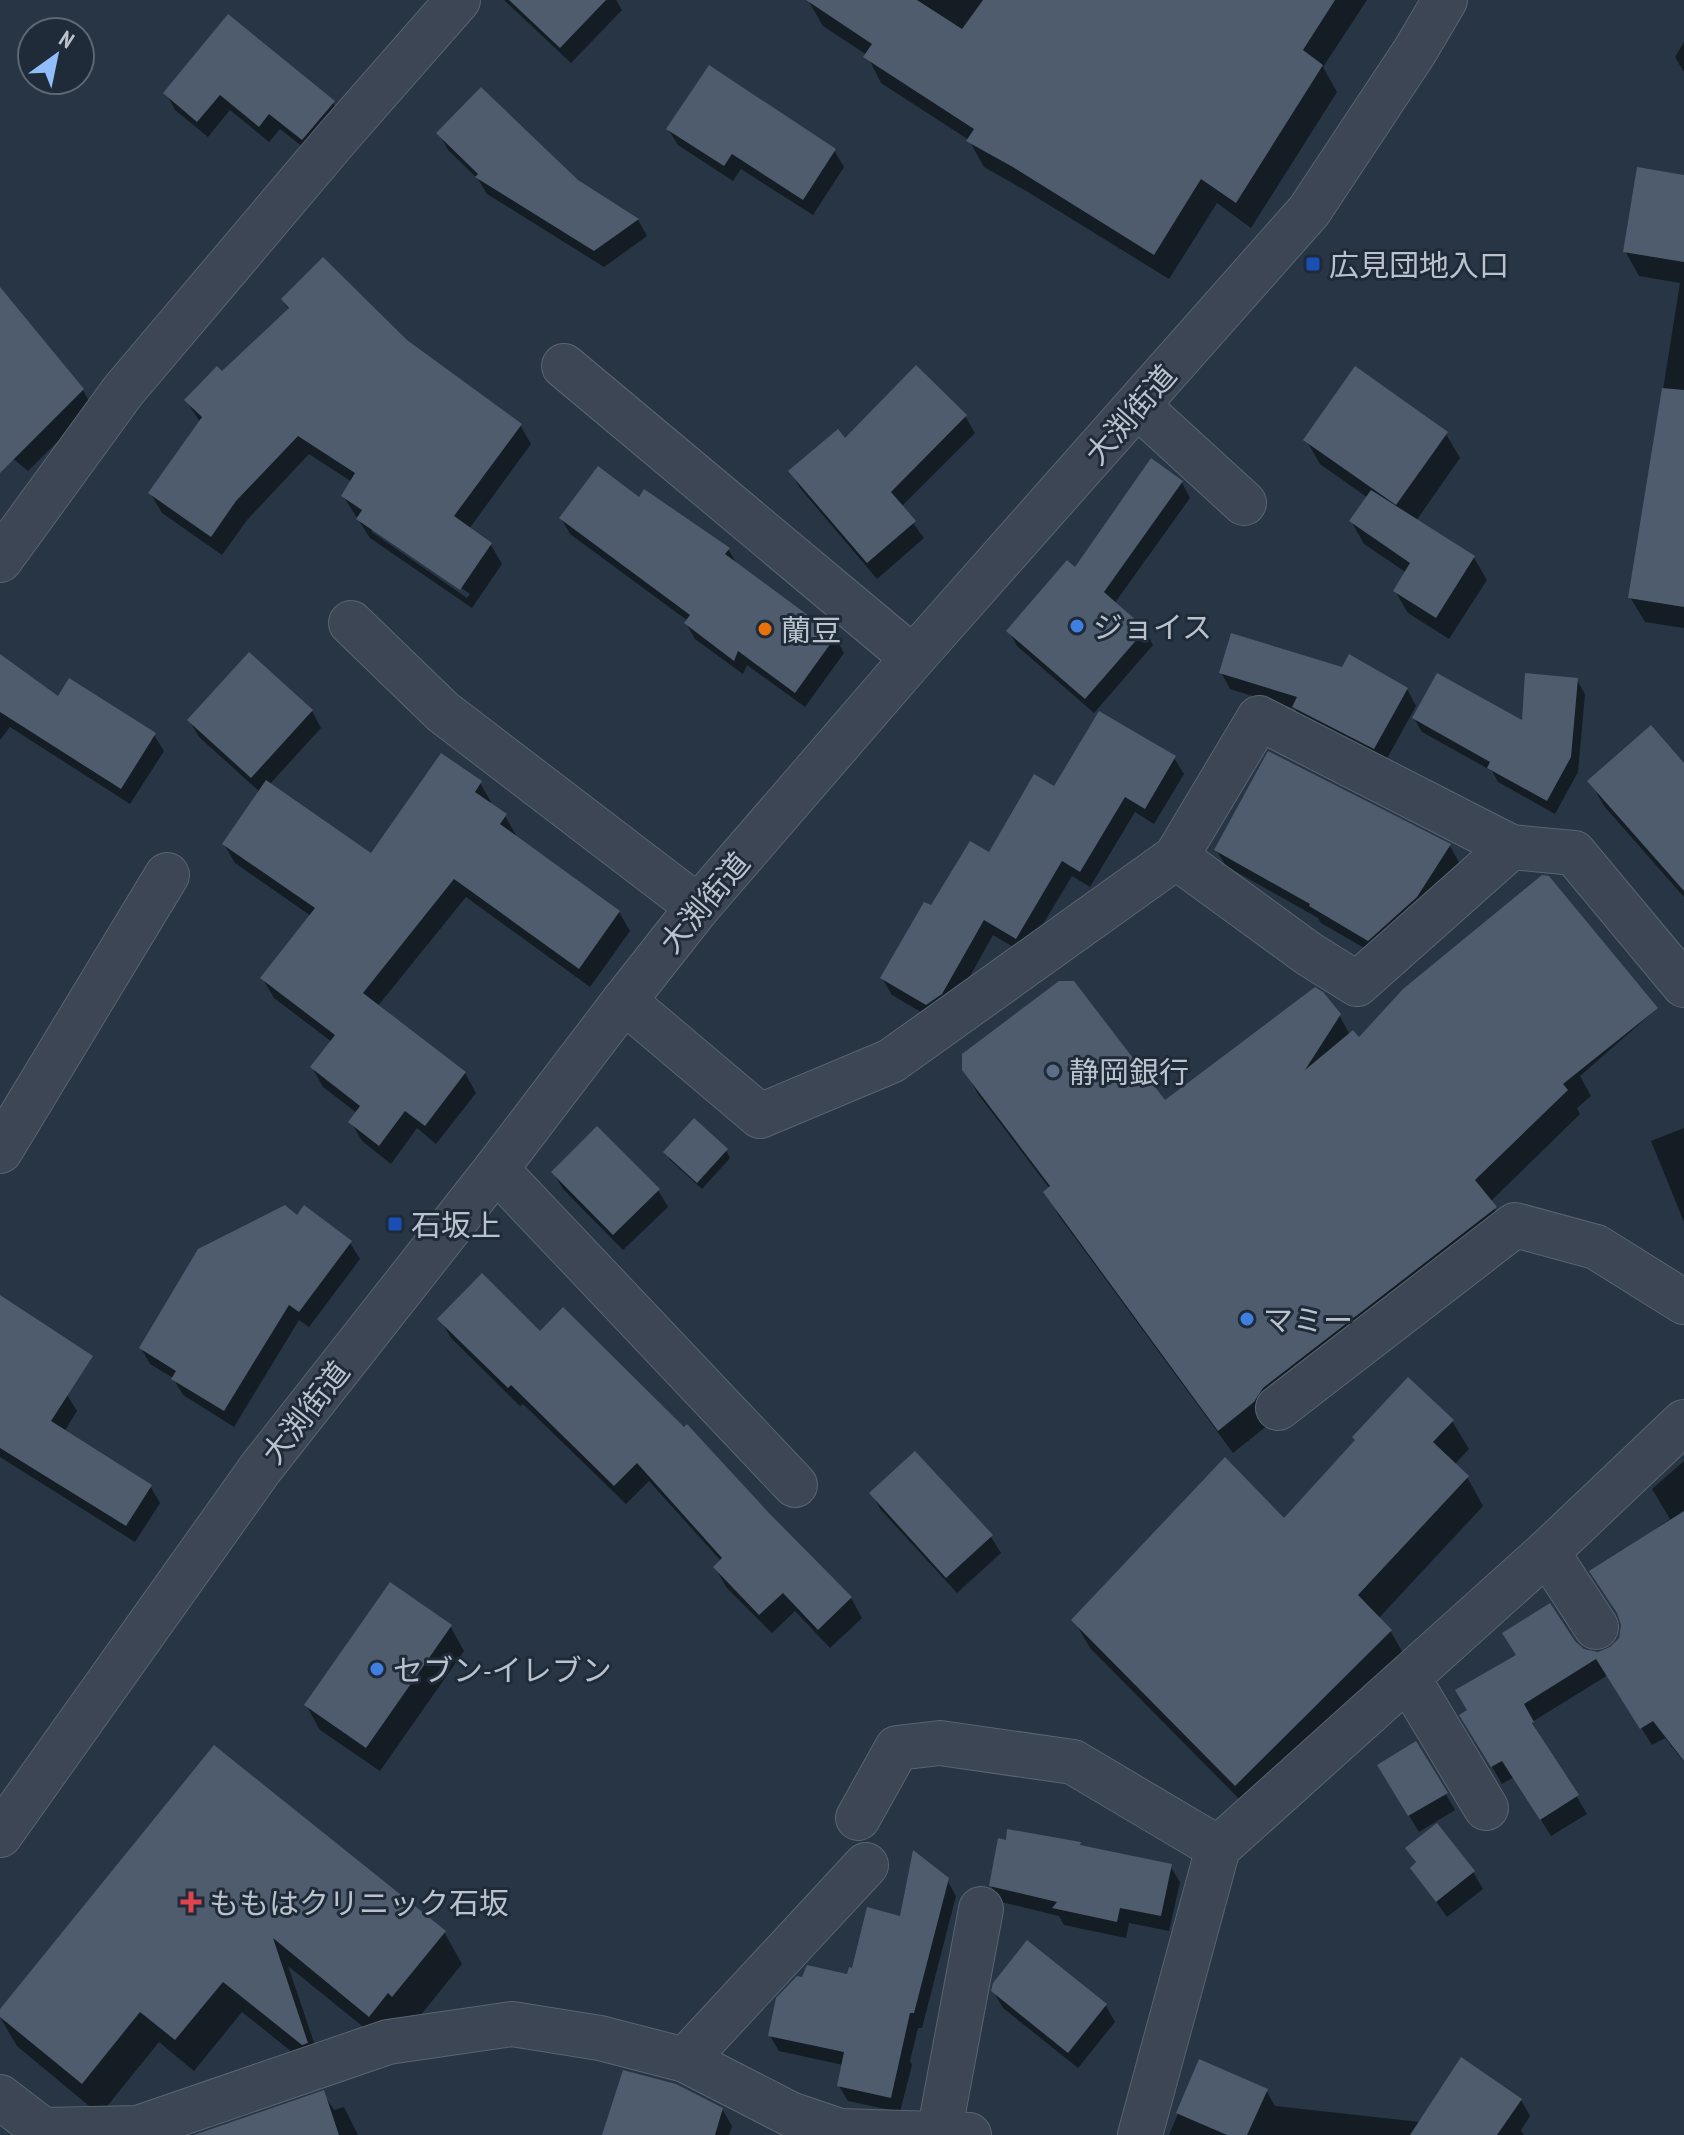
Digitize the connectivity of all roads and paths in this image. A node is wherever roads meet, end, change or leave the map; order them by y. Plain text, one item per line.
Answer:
1 (458, 0) edge
2 (1445, 0) edge
3 (564, 366) dead end
4 (1138, 406) junction
5 (1244, 503) dead end
6 (0, 560) edge
7 (351, 623) dead end
8 (913, 658) junction
9 (1511, 847) junction
10 (1176, 857) junction
11 (167, 875) dead end
12 (698, 907) junction
13 (1684, 985) edge
14 (624, 1001) junction
15 (0, 1151) edge
16 (496, 1169) junction
17 (1684, 1302) edge
18 (1278, 1408) dead end
19 (1684, 1422) edge
20 (795, 1485) dead end
21 (1547, 1552) junction
22 (1596, 1627) dead end
23 (1408, 1678) junction
24 (1486, 1808) dead end
25 (858, 1818) dead end
26 (0, 1835) edge
27 (1218, 1848) junction
28 (866, 1865) dead end
29 (981, 1909) dead end
30 (685, 2060) junction
31 (0, 2097) edge
32 (939, 2134) edge
33 (969, 2135) edge
34 (1140, 2135) edge

1 - 6 street
2 - 4 street, 大渕街道
3 - 8 street
4 - 5 street
4 - 8 street, 大渕街道
7 - 12 street
8 - 12 street, 大渕街道
9 - 10 street
9 - 10 street
9 - 13 street
10 - 14 street
11 - 15 street
12 - 14 street, 大渕街道
14 - 16 street, 大渕街道
16 - 20 street
16 - 26 street, 大渕街道
17 - 18 street
19 - 21 street
21 - 22 street
21 - 23 street
23 - 24 street
23 - 27 street
25 - 27 street
27 - 34 street
28 - 30 street
29 - 32 street
30 - 31 street
30 - 32 street
32 - 33 street

